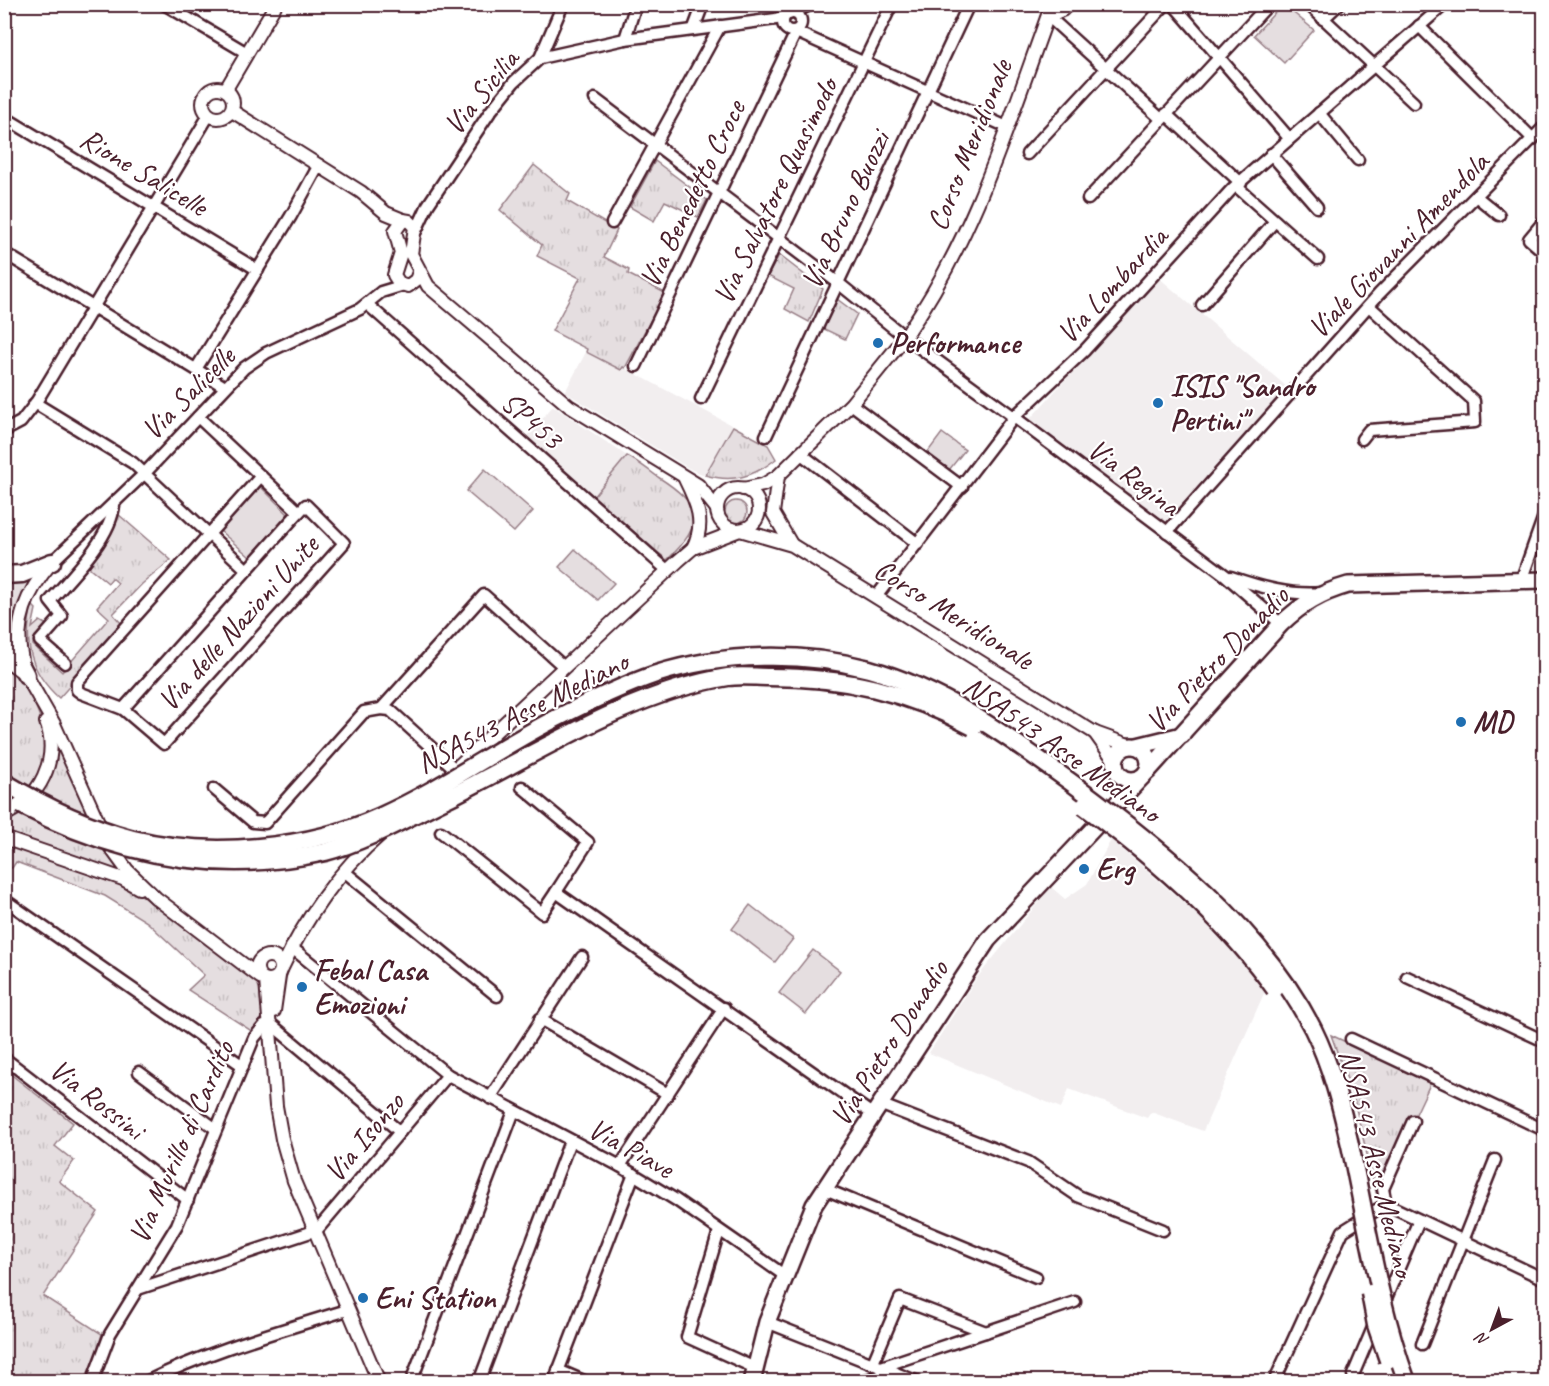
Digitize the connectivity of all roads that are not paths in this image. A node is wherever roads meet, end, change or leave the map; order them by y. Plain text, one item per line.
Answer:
1 (164, 4) edge
2 (276, 4) edge
3 (563, 4) edge
4 (636, 4) edge
5 (703, 4) edge
6 (813, 4) edge
7 (891, 4) edge
8 (969, 4) edge
9 (1068, 4) edge
10 (1166, 4) edge
11 (1173, 4) edge
12 (1269, 4) edge
13 (1308, 4) edge
14 (1338, 4) edge
15 (1445, 4) edge
16 (1050, 8) edge
17 (788, 15) junction
18 (1323, 19) junction
19 (765, 20) junction
20 (720, 26) junction
21 (1419, 26) junction
22 (694, 28) junction
23 (795, 29) junction
24 (625, 39) junction
25 (247, 53) junction
26 (1220, 56) junction
27 (540, 58) junction
28 (864, 63) junction
29 (1373, 64) junction
30 (1106, 70) junction
31 (226, 89) junction
32 (927, 92) junction
33 (595, 99) dead end
34 (1414, 103) dead end
35 (232, 111) junction
36 (1319, 113) junction
37 (209, 115) junction
38 (4, 117) edge
39 (1163, 117) junction
40 (1545, 127) edge
41 (1007, 128) junction
42 (1289, 138) junction
43 (1533, 139) junction
44 (656, 146) junction
45 (1027, 154) dead end
46 (1271, 154) junction
47 (1358, 159) dead end
48 (319, 165) junction
49 (1239, 184) junction
50 (719, 193) junction
51 (1477, 197) junction
52 (1088, 199) dead end
53 (428, 205) junction
54 (1317, 207) dead end
55 (154, 209) junction
56 (386, 213) junction
57 (1499, 215) dead end
58 (405, 220) junction
59 (1275, 221) junction
60 (1545, 221) edge
61 (612, 223) dead end
62 (416, 231) junction
63 (395, 235) junction
64 (778, 238) junction
65 (1545, 252) edge
66 (4, 253) edge
67 (1318, 260) dead end
68 (258, 270) junction
69 (395, 272) junction
70 (419, 272) junction
71 (837, 282) junction
72 (407, 285) junction
73 (381, 292) junction
74 (435, 292) junction
75 (367, 304) junction
76 (1202, 305) dead end
77 (1369, 306) junction
78 (94, 308) junction
79 (905, 336) junction
80 (636, 366) dead end
81 (196, 369) junction
82 (225, 387) junction
83 (701, 399) dead end
84 (35, 403) junction
85 (851, 404) junction
86 (198, 417) junction
87 (1014, 417) junction
88 (4, 431) edge
89 (766, 436) dead end
90 (1362, 439) dead end
91 (800, 453) junction
92 (145, 473) junction
93 (261, 476) junction
94 (778, 476) junction
95 (684, 477) junction
96 (698, 485) junction
97 (962, 487) junction
98 (743, 489) junction
99 (728, 490) junction
100 (114, 504) junction
101 (717, 509) junction
102 (298, 512) junction
103 (758, 514) junction
104 (1545, 516) edge
105 (740, 530) junction
106 (1167, 532) junction
107 (209, 535) junction
108 (788, 544) junction
109 (918, 544) junction
110 (693, 548) junction
111 (52, 562) junction
112 (247, 570) junction
113 (667, 570) junction
114 (4, 575) edge
115 (1225, 575) junction
116 (1545, 580) edge
117 (1521, 581) junction
118 (1323, 592) junction
119 (876, 597) junction
120 (1281, 624) junction
121 (4, 633) edge
122 (4, 658) edge
123 (65, 663) dead end
124 (564, 666) junction
125 (26, 675) junction
126 (38, 698) junction
127 (123, 709) junction
128 (381, 709) junction
129 (1095, 733) junction
130 (1182, 735) junction
131 (1134, 746) junction
132 (1116, 765) junction
133 (455, 769) junction
134 (1145, 774) junction
135 (4, 782) edge
136 (522, 787) dead end
137 (214, 789) dead end
138 (4, 796) edge
139 (1114, 807) junction
140 (4, 815) edge
141 (441, 832) dead end
142 (4, 838) edge
143 (345, 872) junction
144 (556, 892) junction
145 (156, 898) junction
146 (9, 903) dead end
147 (214, 943) junction
148 (291, 947) junction
149 (582, 957) dead end
150 (264, 959) junction
151 (280, 973) junction
152 (1407, 977) dead end
153 (263, 978) junction
154 (497, 996) dead end
155 (724, 1008) junction
156 (540, 1019) junction
157 (271, 1024) junction
158 (1351, 1039) dead end
159 (1545, 1041) edge
160 (4, 1058) edge
161 (243, 1066) junction
162 (139, 1072) dead end
163 (448, 1074) junction
164 (668, 1094) junction
165 (490, 1098) junction
166 (878, 1110) junction
167 (514, 1111) junction
168 (1413, 1121) dead end
169 (216, 1129) junction
170 (1545, 1130) edge
171 (400, 1132) junction
172 (570, 1141) junction
173 (1495, 1160) dead end
174 (620, 1166) junction
175 (634, 1174) junction
176 (825, 1189) junction
177 (188, 1200) junction
178 (1386, 1204) junction
179 (1419, 1220) junction
180 (317, 1230) junction
181 (1163, 1230) dead end
182 (719, 1231) junction
183 (1462, 1239) junction
184 (784, 1275) junction
185 (1036, 1276) dead end
186 (1545, 1279) edge
187 (138, 1289) junction
188 (1075, 1302) dead end
189 (347, 1310) junction
190 (767, 1322) junction
191 (986, 1332) junction
192 (1422, 1344) dead end
193 (877, 1365) junction
194 (558, 1371) junction
195 (895, 1372) junction
196 (754, 1375) edge
197 (1353, 1375) dead end
198 (92, 1382) edge
199 (146, 1382) edge
200 (379, 1382) edge
201 (411, 1382) edge
202 (479, 1382) edge
203 (554, 1382) edge
204 (585, 1382) edge
205 (859, 1382) edge
206 (918, 1382) edge
207 (1274, 1382) edge
208 (1395, 1382) edge
209 (1407, 1382) edge

1 - 25 street
2 - 25 street
3 - 27 street, Via Sicilia
4 - 24 street
5 - 22 street
6 - 17 street
6 - 23 street, Via Benedetto Croce
7 - 28 street, Via Salvatore Quasimodo
8 - 32 street, Via Bruno Buozzi
9 - 16 street
10 - 30 street
11 - 26 street
12 - 26 street
13 - 18 street
14 - 18 street
15 - 21 street, Via Lombardia
16 - 30 street
16 - 41 street, Corso Meridionale
17 - 19 street
17 - 23 street
18 - 29 street
19 - 20 street
19 - 23 street
20 - 22 street
20 - 44 street
21 - 29 street, Via Lombardia
21 - 43 street
22 - 24 street
23 - 28 street
23 - 50 street, Via Benedetto Croce
24 - 27 street
25 - 31 street
26 - 39 street
26 - 42 street
27 - 53 street, Via Sicilia
28 - 32 street
28 - 64 street, Via Salvatore Quasimodo
29 - 34 street
29 - 36 street, Via Lombardia
30 - 39 street
30 - 45 street
31 - 35 street
31 - 37 street
32 - 41 street
32 - 71 street, Via Bruno Buozzi
33 - 44 street
35 - 37 street
35 - 48 street
36 - 42 street, Via Lombardia
36 - 47 street
37 - 55 street
38 - 55 street, Rione Salicelle
39 - 49 street
39 - 52 street
40 - 43 street, Viale Giovanni Amendola
41 - 79 street, Corso Meridionale
42 - 46 street, Via Lombardia
43 - 51 street, Viale Giovanni Amendola
44 - 50 street
44 - 61 street
46 - 49 street, Via Lombardia
46 - 54 street
48 - 56 street
48 - 68 street
49 - 59 street
49 - 87 street, Via Lombardia
50 - 64 street
50 - 80 street, Via Benedetto Croce
51 - 57 street
51 - 77 street, Viale Giovanni Amendola
53 - 58 street, Via Sicilia
53 - 62 street, Via Sicilia
55 - 68 street, Rione Salicelle
55 - 78 street
56 - 58 street
56 - 63 street
58 - 62 street
58 - 63 street
59 - 67 street
59 - 76 street
60 - 65 street
62 - 70 street, SP453
63 - 69 street, Via Salicelle
64 - 71 street
64 - 83 street, Via Salvatore Quasimodo
66 - 78 street
68 - 81 street
69 - 72 street
69 - 73 street, Via Salicelle
70 - 72 street
70 - 74 street, SP453
71 - 79 street
71 - 89 street, Via Bruno Buozzi
72 - 73 street, Via Salicelle
72 - 74 street, SP453
73 - 75 street, Via Salicelle
74 - 95 street, SP453
75 - 82 street, Via Salicelle
75 - 113 street, SP453
77 - 90 street
77 - 106 street, Viale Giovanni Amendola
78 - 81 street
78 - 84 street
79 - 85 street, Corso Meridionale
79 - 87 street
81 - 82 street
82 - 86 street, Via Salicelle
84 - 88 street
84 - 92 street, Via delle Nazioni Unite
85 - 91 street, Corso Meridionale
85 - 97 street
86 - 92 street, Via Salicelle
86 - 93 street, Via delle Nazioni Unite
87 - 97 street, Via Lombardia
87 - 106 street, Via Regina
91 - 94 street, Corso Meridionale
91 - 109 street, Corso Meridionale
92 - 100 street, Via Salicelle
92 - 107 street, Via delle Nazioni Unite
93 - 102 street, Via delle Nazioni Unite
93 - 107 street, Via delle Nazioni Unite
94 - 98 street
94 - 108 street
95 - 96 street, SP453
95 - 110 street
96 - 99 street, SP453
96 - 101 street, SP453
97 - 109 street, Via Lombardia
98 - 99 street
98 - 103 street
99 - 101 street
100 - 111 street, Via Salicelle
100 - 123 street
101 - 105 street
102 - 112 street, Via delle Nazioni Unite
102 - 127 street, Via delle Nazioni Unite
103 - 105 street
103 - 108 street
104 - 117 street
105 - 108 street
105 - 110 street
106 - 115 street, Via Regina
107 - 112 street, Via delle Nazioni Unite
107 - 127 street, Via delle Nazioni Unite
108 - 119 street, Corso Meridionale
109 - 119 street, Via Lombardia
110 - 113 street
111 - 114 highway
111 - 125 street
112 - 127 street, Via delle Nazioni Unite
113 - 124 street
115 - 118 street, Via Regina
115 - 120 street, Via Regina
116 - 117 main road, Via Pietro Donadio
117 - 118 main road, Via Pietro Donadio
118 - 120 main road, Via Pietro Donadio
119 - 129 street, Corso Meridionale
120 - 130 main road, Via Pietro Donadio
121 - 125 highway
122 - 125 street
124 - 128 street
124 - 133 street
125 - 126 street
126 - 140 street
126 - 145 street
128 - 133 street
128 - 137 street
129 - 131 street
129 - 132 street
130 - 131 main road
130 - 134 main road, Via Pietro Donadio
131 - 132 main road
131 - 134 main road
132 - 134 main road
132 - 139 main road
133 - 143 street
134 - 139 main road, Via Pietro Donadio
135 - 209 highway, NSA543 Asse Mediano, bridge
136 - 144 street
138 - 208 highway, NSA543 Asse Mediano, bridge
139 - 166 main road, Via Pietro Donadio
141 - 144 street
142 - 145 street
143 - 148 street
143 - 154 street
144 - 155 street
145 - 147 street
146 - 161 street
147 - 150 street
147 - 153 street
148 - 150 street
148 - 151 street
148 - 163 street, Via Piave
149 - 156 street
150 - 151 street
150 - 153 street
151 - 153 street
151 - 157 street
152 - 159 street
153 - 157 street
155 - 164 street
155 - 166 street
156 - 164 street
156 - 165 street
157 - 161 street, Via Murillo di Cardito
157 - 171 street
157 - 180 street
158 - 170 street
160 - 177 street, Via Rossini
161 - 169 street, Via Murillo di Cardito
162 - 169 street
163 - 165 street, Via Piave
163 - 171 street, Via Isonzo
164 - 174 street
165 - 167 street, Via Piave
166 - 176 main road, Via Pietro Donadio
166 - 181 street
167 - 172 street, Via Piave
167 - 201 street
168 - 178 street
169 - 177 street, Via Murillo di Cardito
171 - 180 street, Via Isonzo
172 - 174 street, Via Piave
172 - 202 street
173 - 183 street
174 - 175 street, Via Piave
175 - 182 street, Via Piave
175 - 194 street
176 - 184 main road, Via Pietro Donadio
176 - 185 street
177 - 187 street, Via Murillo di Cardito
178 - 179 street
178 - 207 street
179 - 183 street
179 - 197 street
180 - 187 street
180 - 189 street
182 - 184 street, Via Piave
182 - 196 street
183 - 186 street
183 - 192 street
184 - 190 main road, Via Pietro Donadio
187 - 198 street, Via Murillo di Cardito
188 - 191 street
189 - 199 street
189 - 200 street
190 - 193 street
190 - 196 main road, Via Pietro Donadio
191 - 193 street
191 - 193 street
193 - 195 street
194 - 203 street
194 - 204 street
195 - 205 street
195 - 206 street

